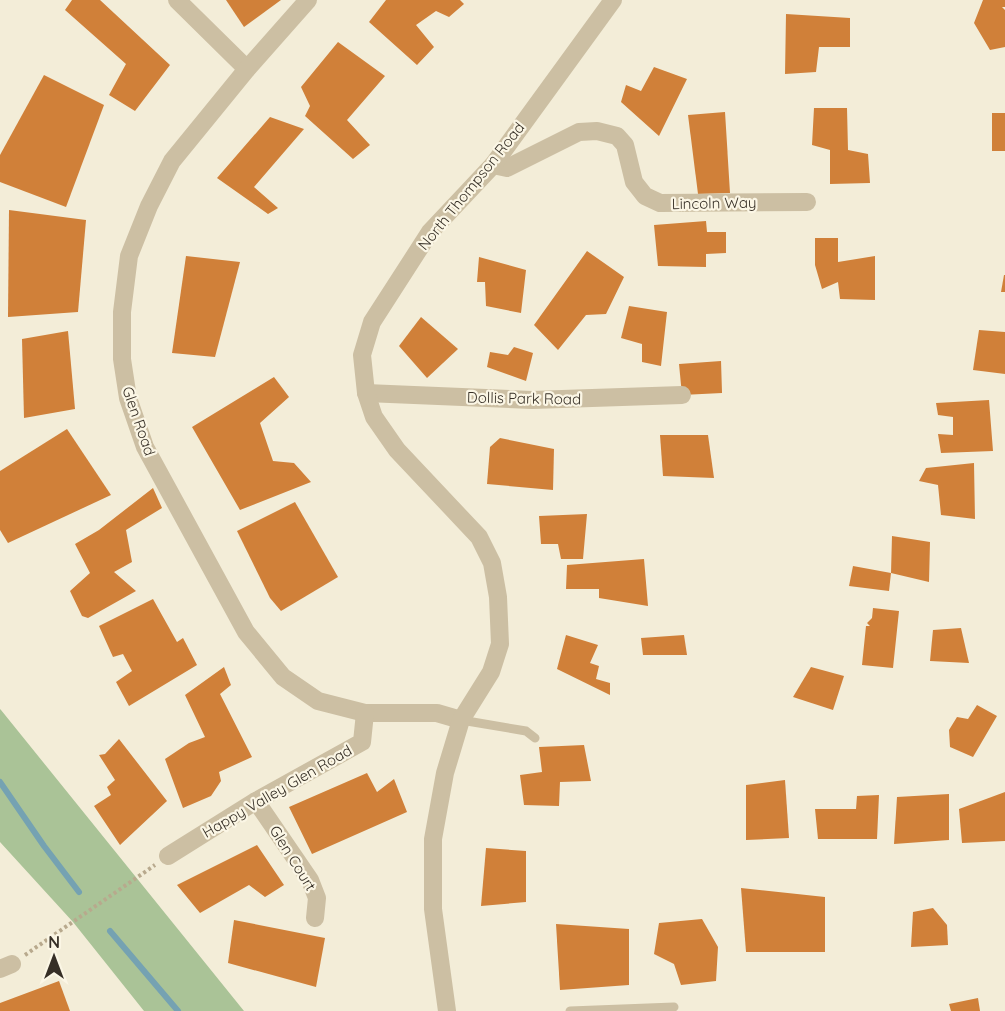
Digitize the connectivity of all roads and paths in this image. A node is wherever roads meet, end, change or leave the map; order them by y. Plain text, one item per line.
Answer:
1 (177, 0) edge
2 (308, 0) edge
3 (613, 0) edge
4 (247, 69) junction
5 (493, 165) junction
6 (807, 202) dead end
7 (366, 393) junction
8 (682, 395) dead end
9 (365, 713) junction
10 (461, 720) junction
11 (535, 738) dead end
12 (256, 801) junction
13 (168, 856) joint
14 (315, 918) dead end
15 (6, 966) edge
16 (674, 1007) dead end
17 (447, 1011) edge
18 (570, 1011) edge

1 - 4 street
2 - 4 street, Glen Road
3 - 5 street, North Thompson Road
4 - 9 street, Glen Road
5 - 6 street, Lincoln Way
5 - 7 street, North Thompson Road
7 - 8 street, Dollis Park Road
7 - 10 street, North Thompson Road
9 - 10 street, Glen Road
9 - 12 street, Happy Valley Glen Road
10 - 11 lane
10 - 17 street, North Thompson Road
12 - 13 street, Happy Valley Glen Road
12 - 14 street, Glen Court
13 - 15 path
16 - 18 lane

